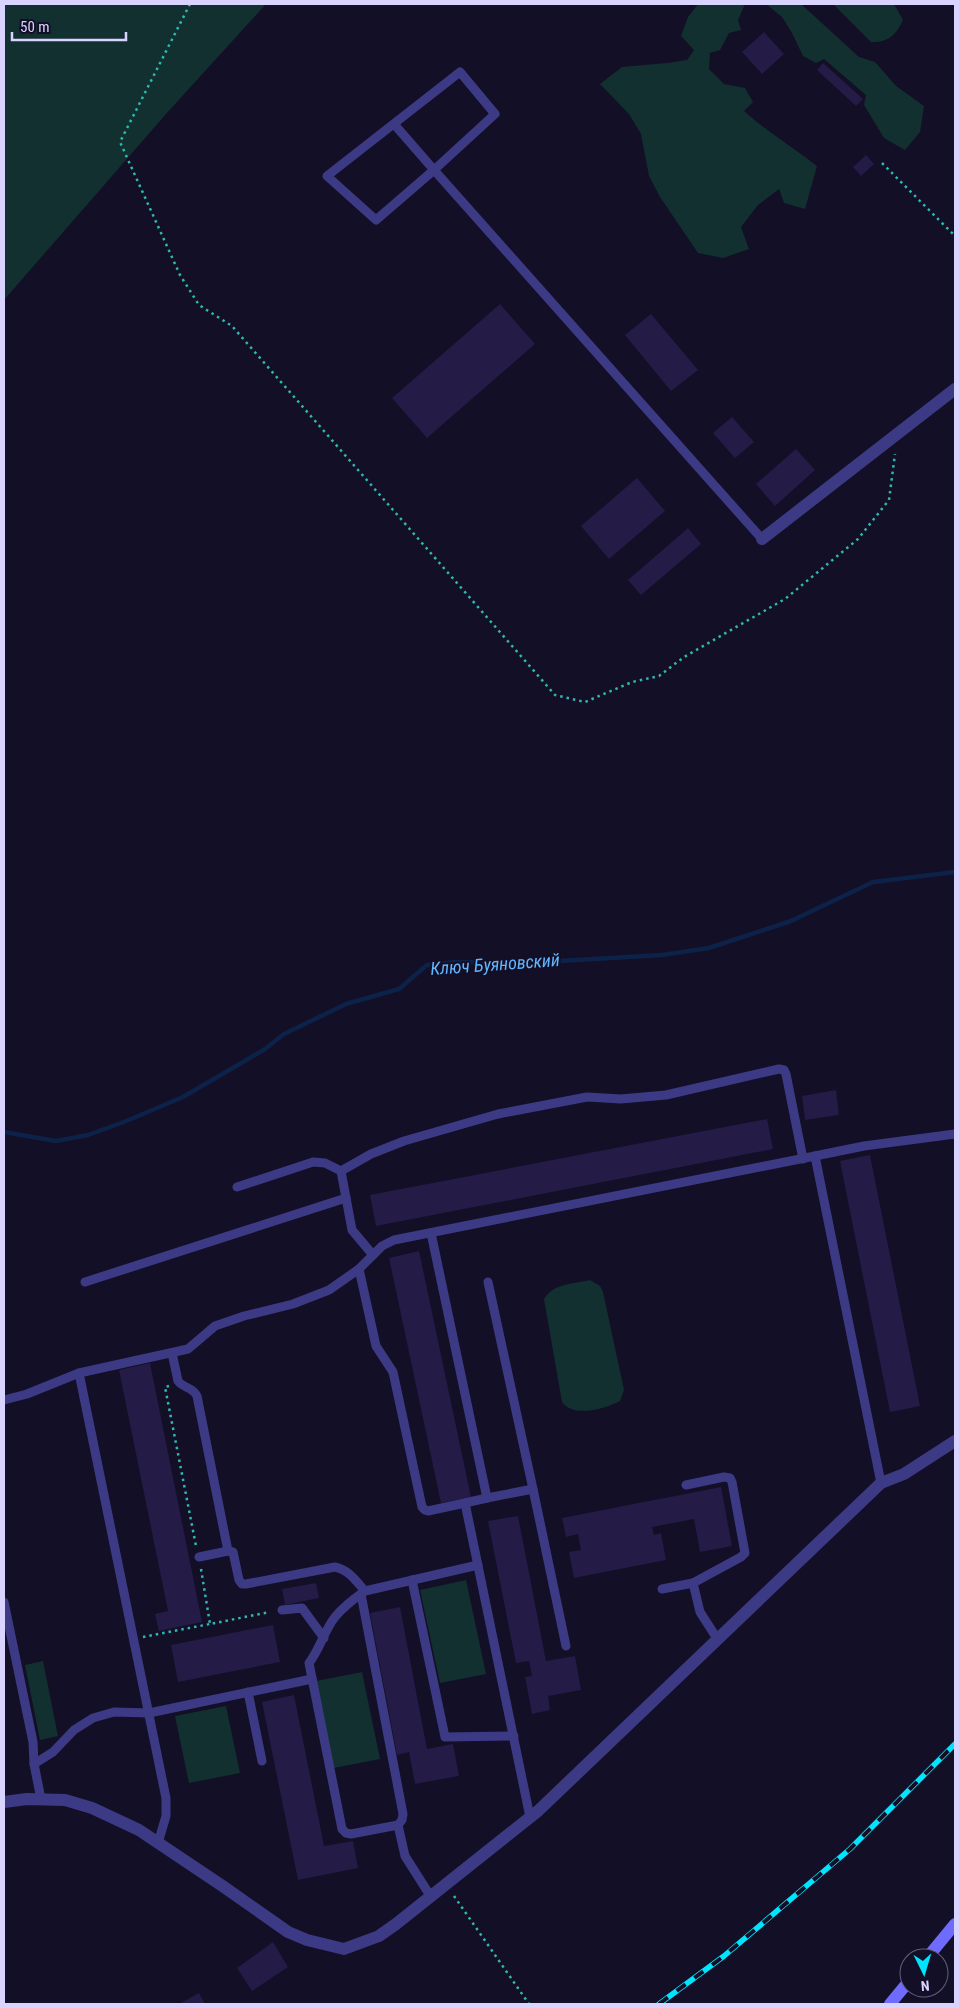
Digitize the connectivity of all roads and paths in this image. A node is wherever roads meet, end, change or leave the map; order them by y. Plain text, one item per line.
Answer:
1 (190, 4) edge
2 (394, 124) junction
3 (882, 164) dead end
4 (434, 170) junction
5 (955, 236) edge
6 (955, 389) edge
7 (897, 435) junction
8 (762, 539) joint
9 (955, 1134) edge
10 (815, 1156) junction
11 (803, 1159) junction
12 (341, 1171) junction
13 (237, 1187) dead end
14 (346, 1198) junction
15 (431, 1233) junction
16 (372, 1255) junction
17 (359, 1269) junction
18 (85, 1282) dead end
19 (488, 1282) dead end
20 (172, 1353) junction
21 (79, 1373) junction
22 (180, 1384) junction
23 (4, 1400) edge
24 (955, 1441) edge
25 (881, 1483) junction
26 (686, 1485) dead end
27 (533, 1489) junction
28 (487, 1498) junction
29 (465, 1503) junction
30 (228, 1551) junction
31 (199, 1557) junction
32 (478, 1565) junction
33 (412, 1580) junction
34 (693, 1583) junction
35 (662, 1589) dead end
36 (363, 1592) junction
37 (4, 1602) edge
38 (282, 1610) joint
39 (210, 1624) junction
40 (324, 1638) junction
41 (134, 1639) junction
42 (718, 1640) junction
43 (566, 1646) dead end
44 (312, 1679) junction
45 (248, 1692) junction
46 (149, 1713) junction
47 (514, 1736) junction
48 (262, 1761) dead end
49 (34, 1764) junction
50 (41, 1799) junction
51 (4, 1802) edge
52 (530, 1817) junction
53 (398, 1825) junction
54 (158, 1843) junction
55 (446, 1884) junction
56 (431, 1897) junction
57 (955, 1924) edge
58 (936, 1948) edge
59 (899, 1993) edge
60 (529, 2004) edge
61 (890, 2004) edge

1 - 7 path
2 - 4 lane
2 - 4 lane
2 - 4 lane
3 - 5 path
4 - 8 lane
6 - 7 street
7 - 8 street
9 - 10 lane
10 - 11 lane
10 - 25 lane
11 - 12 lane
11 - 15 lane
12 - 13 lane
12 - 14 lane
14 - 16 lane
14 - 18 lane
15 - 16 lane
15 - 28 lane
16 - 17 lane
17 - 20 lane
17 - 29 lane
19 - 27 lane
20 - 21 lane
20 - 22 lane
21 - 23 lane
21 - 41 lane
22 - 30 lane
22 - 31 path
24 - 25 street
25 - 42 street
26 - 34 lane
27 - 28 lane
27 - 43 lane
28 - 29 lane
29 - 32 lane
30 - 31 lane
30 - 36 lane
31 - 39 path
32 - 33 lane
32 - 47 lane
33 - 36 lane
33 - 47 lane
34 - 35 lane
34 - 42 lane
36 - 40 lane
36 - 53 lane
37 - 49 lane
38 - 39 path
38 - 40 lane
39 - 41 path
40 - 44 lane
41 - 46 lane
42 - 52 street
44 - 45 lane
44 - 53 lane
45 - 46 lane
45 - 48 lane
46 - 49 lane
46 - 54 lane
47 - 52 lane
49 - 50 lane
50 - 51 street
50 - 54 street
52 - 55 street
53 - 56 lane
54 - 56 street
55 - 56 street
55 - 60 path
57 - 58 main road
59 - 61 main road

